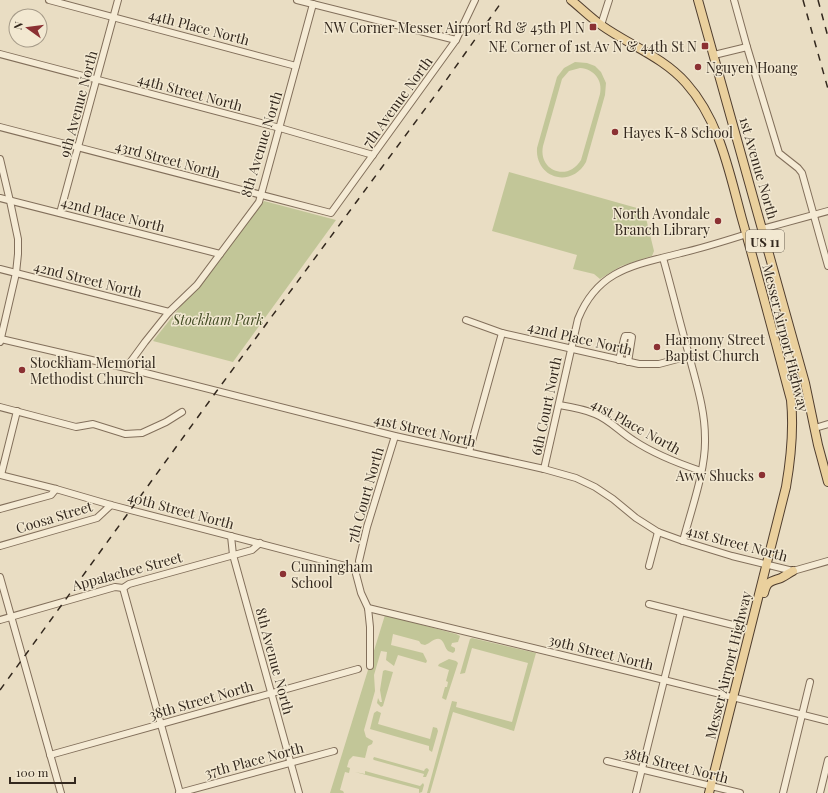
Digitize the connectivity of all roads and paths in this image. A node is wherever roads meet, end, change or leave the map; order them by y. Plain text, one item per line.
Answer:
1 (50, 0) edge
2 (118, 0) edge
3 (297, 0) edge
4 (474, 0) edge
5 (571, 0) edge
6 (608, 0) edge
7 (698, 0) edge
8 (734, 0) edge
9 (313, 4) junction
10 (113, 17) junction
11 (601, 25) junction
12 (456, 40) junction
13 (747, 47) junction
14 (0, 54) edge
15 (714, 55) junction
16 (296, 66) junction
17 (96, 81) junction
18 (0, 127) edge
19 (280, 128) junction
20 (78, 148) junction
21 (373, 155) junction
22 (0, 159) edge
23 (262, 195) junction
24 (0, 198) edge
25 (10, 201) junction
26 (828, 212) edge
27 (60, 213) junction
28 (331, 213) joint
29 (813, 216) junction
30 (762, 230) junction
31 (747, 234) junction
32 (220, 254) junction
33 (663, 258) junction
34 (828, 266) edge
35 (0, 269) edge
36 (16, 273) junction
37 (170, 312) junction
38 (466, 320) dead end
39 (502, 333) junction
40 (1, 340) edge
41 (571, 348) junction
42 (689, 356) junction
43 (619, 360) junction
44 (628, 362) junction
45 (126, 368) junction
46 (559, 404) junction
47 (0, 407) edge
48 (17, 411) junction
49 (182, 412) dead end
50 (828, 424) edge
51 (814, 428) junction
52 (395, 436) junction
53 (468, 452) junction
54 (544, 469) junction
55 (701, 471) junction
56 (1, 475) edge
57 (828, 482) edge
58 (56, 489) junction
59 (112, 505) junction
60 (0, 509) edge
61 (658, 532) junction
62 (231, 536) junction
63 (683, 542) junction
64 (260, 543) junction
65 (0, 546) edge
66 (233, 555) junction
67 (359, 561) dead end
68 (828, 561) edge
69 (767, 565) junction
70 (648, 566) dead end
71 (793, 571) junction
72 (0, 576) edge
73 (124, 588) junction
74 (649, 604) dead end
75 (368, 608) junction
76 (756, 611) junction
77 (681, 612) junction
78 (11, 617) junction
79 (0, 620) edge
80 (749, 629) junction
81 (370, 666) dead end
82 (358, 669) dead end
83 (664, 680) junction
84 (810, 682) dead end
85 (271, 693) junction
86 (732, 697) junction
87 (802, 714) junction
88 (828, 721) edge
89 (161, 724) junction
90 (334, 751) dead end
91 (50, 755) junction
92 (828, 760) edge
93 (607, 761) dead end
94 (291, 762) junction
95 (642, 769) junction
96 (710, 789) edge
97 (61, 793) edge
98 (180, 793) edge
99 (300, 793) edge
100 (636, 793) edge
101 (740, 793) edge
102 (783, 793) edge
103 (820, 793) edge

1 - 10 street, 44th Place North
2 - 10 street, 9th Avenue North
3 - 9 street
4 - 12 street, 7th Avenue North
5 - 11 main road, Messer Airport Highway
6 - 11 street
7 - 15 main road, 1st Avenue North / US 11
8 - 13 street
9 - 12 street
9 - 16 street, 8th Avenue North
10 - 16 street, 44th Place North
10 - 17 street, 9th Avenue North
11 - 31 main road, Messer Airport Highway
12 - 21 street, 7th Avenue North
13 - 15 street
13 - 29 street
14 - 17 street, 44th Street North
15 - 30 main road, 1st Avenue North / US 11
16 - 19 street, 8th Avenue North
17 - 19 street, 44th Street North
17 - 20 street, 9th Avenue North
18 - 20 street, 43rd Street North
19 - 21 street, 44th Street North
19 - 23 street, 8th Avenue North
20 - 23 street, 43rd Street North
20 - 27 street, 9th Avenue North
21 - 28 street, 7th Avenue North
22 - 25 street
23 - 28 street, 43rd Street North
23 - 32 street, 8th Avenue North
24 - 25 street, 42nd Place North
25 - 27 street, 42nd Place North
25 - 36 street
26 - 29 street
27 - 32 street, 42nd Place North
29 - 30 street
29 - 34 street
30 - 51 main road, 1st Avenue North / US 11
31 - 33 street
31 - 69 main road, Messer Airport Highway
32 - 37 street, 8th Avenue North
33 - 41 street
33 - 42 street
35 - 36 street, 42nd Street North
36 - 37 street, 42nd Street North
36 - 40 street
37 - 45 street, 8th Avenue North
38 - 39 street, 42nd Place North
39 - 41 street, 42nd Place North
39 - 53 street
40 - 45 street, 41st Street North
41 - 43 street, 42nd Place North
41 - 46 street, 6th Court North
42 - 44 street, 42nd Place North
42 - 55 street
43 - 44 street, 42nd Place North
43 - 44 street
45 - 52 street, 41st Street North
46 - 54 street, 6th Court North
46 - 55 street, 41st Place North
47 - 48 street
48 - 49 street
48 - 56 street
50 - 51 street
51 - 57 main road, 1st Avenue North / US 11
52 - 53 street, 41st Street North
52 - 67 street, 7th Court North
53 - 54 street, 41st Street North
54 - 61 street, 41st Street North
55 - 63 street
56 - 58 street, 40th Street North
58 - 59 street, 40th Street North
58 - 60 street
59 - 62 street, 40th Street North
59 - 65 street, Coosa Street
61 - 63 street, 41st Street North
61 - 70 street
62 - 64 street, 40th Street North
62 - 66 street, 8th Avenue North
63 - 69 street, 41st Street North
64 - 66 street, Appalachee Street
64 - 75 street, 40th Street North
66 - 73 street, Appalachee Street
66 - 85 street, 8th Avenue North
68 - 71 street, 41st Street North
69 - 71 street, 41st Street North
69 - 76 main road, Messer Airport Highway
71 - 76 main road
72 - 78 street
73 - 78 street, Appalachee Street
73 - 89 street
74 - 77 street
75 - 81 street
75 - 83 street, 39th Street North
76 - 80 main road, Messer Airport Highway
77 - 80 street
77 - 83 street
78 - 79 street, Appalachee Street
78 - 91 street
80 - 86 main road, Messer Airport Highway
82 - 85 street, 38th Street North
83 - 86 street, 39th Street North
83 - 95 street
84 - 87 street
85 - 89 street, 38th Street North
85 - 94 street, 8th Avenue North
86 - 87 street, 39th Street North
86 - 96 main road, Messer Airport Highway
87 - 88 street, 39th Street North
87 - 102 street
89 - 91 street, 38th Street North
89 - 98 street
90 - 94 street, 37th Place North
91 - 97 street
92 - 103 street
93 - 95 street, 38th Street North
94 - 98 street, 37th Place North
94 - 99 street, 8th Avenue North
95 - 96 street, 38th Street North
95 - 100 street
96 - 101 street, 38th Street North

